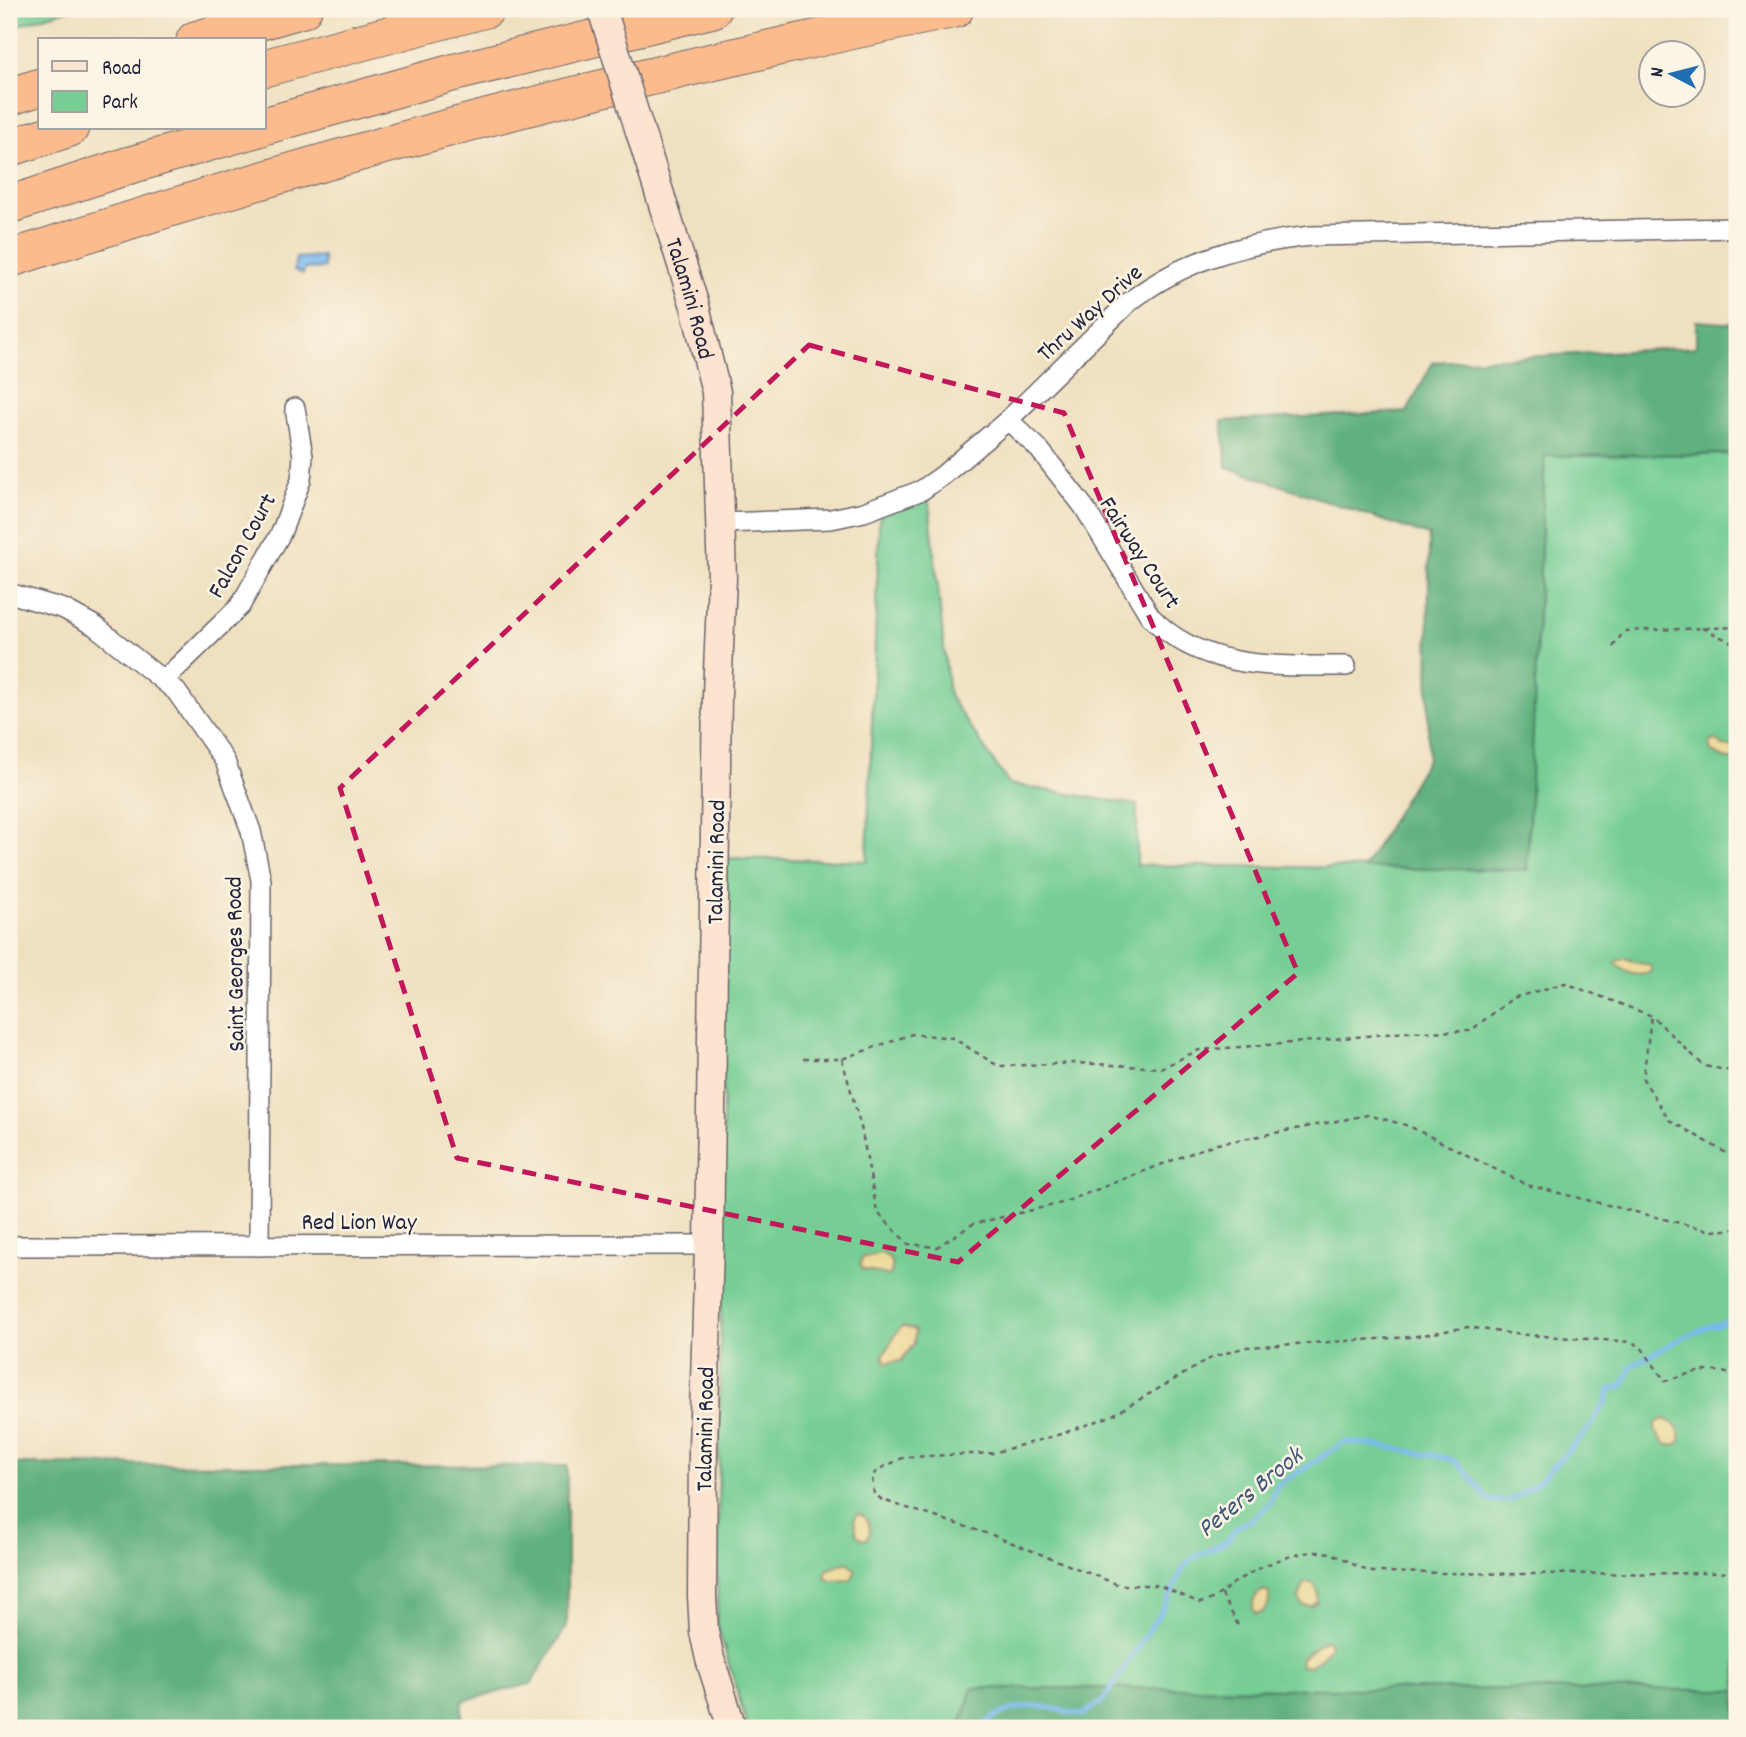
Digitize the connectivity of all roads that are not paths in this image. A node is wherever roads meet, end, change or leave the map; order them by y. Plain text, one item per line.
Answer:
1 (303, 9) edge
2 (486, 9) edge
3 (602, 9) edge
4 (713, 9) edge
5 (955, 9) edge
6 (202, 38) edge
7 (266, 67) edge
8 (38, 88) edge
9 (9, 97) edge
10 (266, 125) edge
11 (65, 130) edge
12 (252, 130) edge
13 (9, 148) edge
14 (9, 205) edge
15 (1737, 228) edge
16 (9, 259) edge
17 (295, 408) dead end
18 (1008, 420) junction
19 (721, 523) junction
20 (9, 593) edge
21 (1346, 666) dead end
22 (164, 680) junction
23 (259, 1245) junction
24 (709, 1245) junction
25 (9, 1246) edge
26 (732, 1728) edge

1 - 6 highway
2 - 7 highway
3 - 19 street, Talamini Road, bridge
4 - 10 highway
5 - 16 highway
8 - 9 highway
11 - 13 highway
12 - 14 highway
15 - 18 street, Thru Way Drive
17 - 22 street, Falcon Court
18 - 19 street, Thru Way Drive
18 - 21 street, Fairway Court
19 - 24 street, Talamini Road
20 - 22 street, Saint Georges Road
22 - 23 street, Saint Georges Road
23 - 24 street, Red Lion Way
23 - 25 street, Red Lion Way
24 - 26 street, Talamini Road

